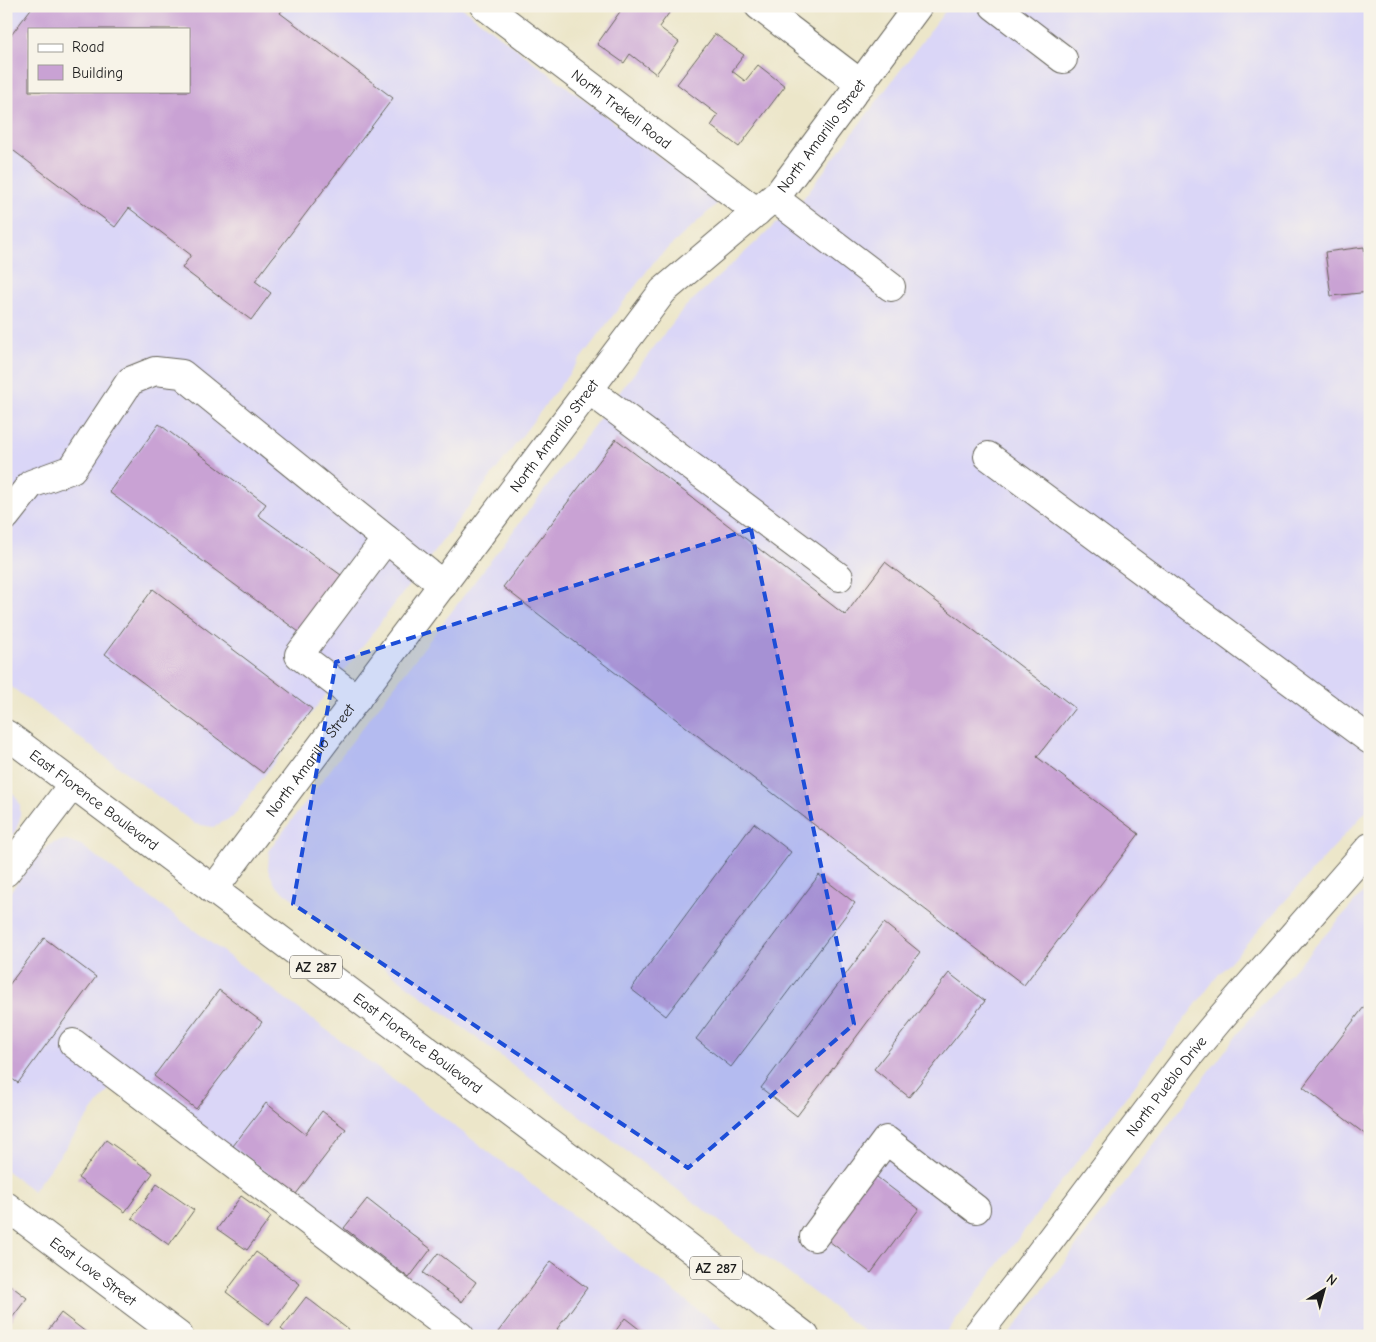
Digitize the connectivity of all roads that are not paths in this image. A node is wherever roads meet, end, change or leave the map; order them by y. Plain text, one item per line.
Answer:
1 (485, 6) edge
2 (759, 6) edge
3 (918, 6) edge
4 (994, 6) edge
5 (1063, 59) dead end
6 (861, 84) junction
7 (765, 205) junction
8 (891, 287) dead end
9 (588, 390) junction
10 (988, 456) dead end
11 (6, 516) edge
12 (386, 539) junction
13 (839, 577) dead end
14 (443, 585) junction
15 (357, 699) junction
16 (6, 734) edge
17 (1370, 740) edge
18 (74, 784) junction
19 (1370, 847) edge
20 (6, 872) edge
21 (213, 890) junction
22 (73, 1043) dead end
23 (6, 1206) edge
24 (976, 1209) dead end
25 (814, 1237) dead end
26 (179, 1336) edge
27 (460, 1336) edge
28 (805, 1336) edge
29 (976, 1336) edge

1 - 7 street, North Trekell Road
2 - 6 street
3 - 6 street, North Amarillo Street
4 - 5 street
6 - 7 street, North Amarillo Street
7 - 8 street, North Trekell Road
7 - 9 street, North Amarillo Street
9 - 13 street
9 - 14 street, North Amarillo Street
10 - 17 street
11 - 12 street
12 - 14 street
12 - 15 street
14 - 15 street, North Amarillo Street
15 - 21 street, North Amarillo Street
16 - 18 street, East Florence Boulevard / AZ 287
18 - 20 street
18 - 21 street, East Florence Boulevard / AZ 287
19 - 29 street, North Pueblo Drive
21 - 28 street, East Florence Boulevard / AZ 287
22 - 27 street
23 - 26 street, East Love Street
24 - 25 street

